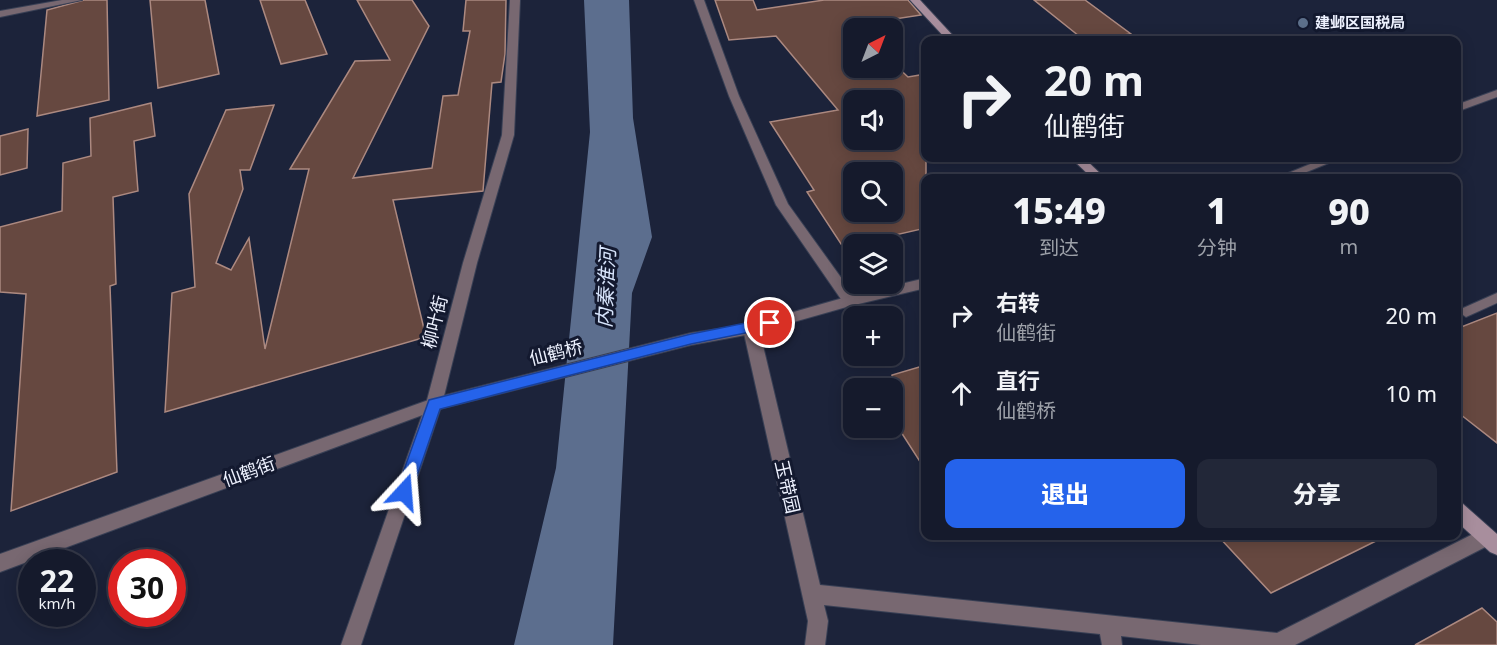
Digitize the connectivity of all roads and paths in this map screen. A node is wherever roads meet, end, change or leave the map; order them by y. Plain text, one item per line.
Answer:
1 (77, 0) edge
2 (515, 0) edge
3 (699, 0) edge
4 (915, 0) edge
5 (0, 14) edge
6 (948, 36) edge
7 (1497, 93) edge
8 (1461, 107) edge
9 (1082, 162) edge
10 (1324, 162) edge
11 (1095, 174) edge
12 (1293, 174) edge
13 (921, 284) edge
14 (1497, 298) edge
15 (850, 301) junction
16 (1466, 312) dead end
17 (751, 329) junction
18 (500, 387) joint
19 (434, 405) junction
20 (1461, 513) edge
21 (1492, 541) edge
22 (0, 563) edge
23 (811, 594) junction
24 (1110, 635) edge
25 (351, 645) edge
26 (815, 645) edge

1 - 5 street
2 - 19 street, 柳叶街
3 - 15 street
4 - 6 main road
7 - 8 street
9 - 11 main road
10 - 12 street
13 - 15 street
14 - 16 lane
15 - 17 street
17 - 18 street, 仙鹤桥
17 - 23 street, 玉带园
18 - 19 street, 仙鹤街
19 - 22 street, 仙鹤街
19 - 25 street, 柳叶街
20 - 21 main road
21 - 24 street
23 - 24 street
23 - 26 street, 玉带园

